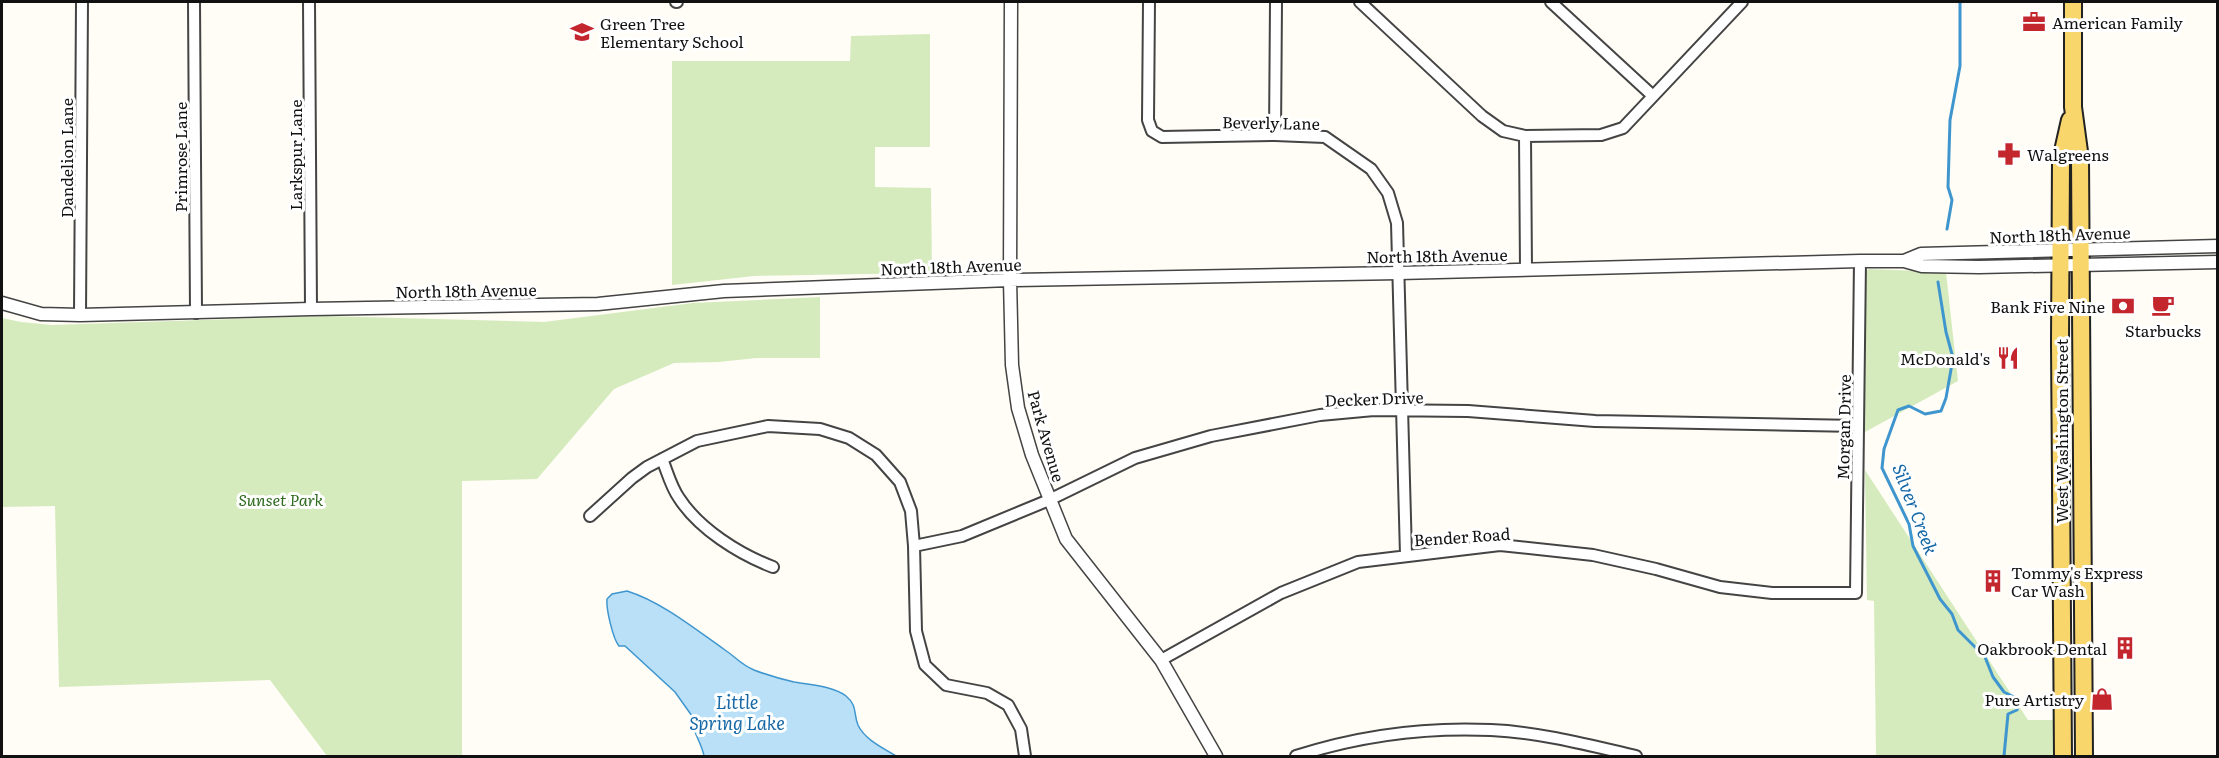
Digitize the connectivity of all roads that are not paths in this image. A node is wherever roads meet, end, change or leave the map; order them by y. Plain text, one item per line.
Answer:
1 (82, 2) edge
2 (194, 2) edge
3 (309, 2) edge
4 (1011, 2) edge
5 (1149, 2) edge
6 (1276, 2) edge
7 (1360, 2) edge
8 (1551, 2) edge
9 (1742, 2) edge
10 (2073, 2) edge
11 (1653, 96) junction
12 (2073, 107) junction
13 (1275, 135) junction
14 (1525, 136) junction
15 (2217, 246) edge
16 (2061, 258) junction
17 (2081, 258) junction
18 (1860, 261) junction
19 (2217, 262) edge
20 (1526, 270) junction
21 (1399, 273) junction
22 (1010, 280) junction
23 (2, 303) edge
24 (311, 309) junction
25 (196, 313) junction
26 (80, 315) junction
27 (1402, 410) junction
28 (1858, 426) junction
29 (662, 459) junction
30 (1049, 500) junction
31 (590, 516) dead end
32 (914, 546) junction
33 (1406, 555) junction
34 (773, 567) dead end
35 (1856, 593) joint
36 (1161, 660) junction
37 (1025, 756) edge
38 (1216, 756) edge
39 (1296, 756) edge
40 (1636, 756) edge
41 (2063, 756) edge
42 (2084, 756) edge

1 - 26 street, Dandelion Lane
2 - 25 street, Primrose Lane
3 - 24 street, Larkspur Lane
4 - 22 street, Park Avenue
5 - 13 street, Beverly Lane
6 - 13 street
7 - 14 street
8 - 11 street
9 - 11 street
10 - 12 main road, West Washington Street
11 - 14 street
12 - 16 main road, West Washington Street
12 - 17 main road, West Washington Street
13 - 21 street, Beverly Lane
14 - 20 street
15 - 17 street, North 18th Avenue
16 - 17 street, North 18th Avenue
16 - 18 street, North 18th Avenue
16 - 41 main road, West Washington Street
17 - 19 street, North 18th Avenue
17 - 42 main road, West Washington Street
18 - 20 street, North 18th Avenue
18 - 28 street, Morgan Drive
20 - 21 street, North 18th Avenue
21 - 22 street, North 18th Avenue
21 - 27 street, Beverly Lane
22 - 24 street, North 18th Avenue
22 - 30 street, Park Avenue
23 - 26 street, North 18th Avenue
24 - 25 street, North 18th Avenue
25 - 26 street, North 18th Avenue
27 - 28 street, Decker Drive
27 - 30 street, Decker Drive
27 - 33 street, Beverly Lane
28 - 35 street, Morgan Drive
29 - 31 street
29 - 32 street
29 - 34 street
30 - 32 street, Decker Drive
30 - 36 street, Park Avenue
32 - 37 street
33 - 35 street, Bender Road
33 - 36 street, Bender Road
36 - 38 street, Park Avenue
39 - 40 street

